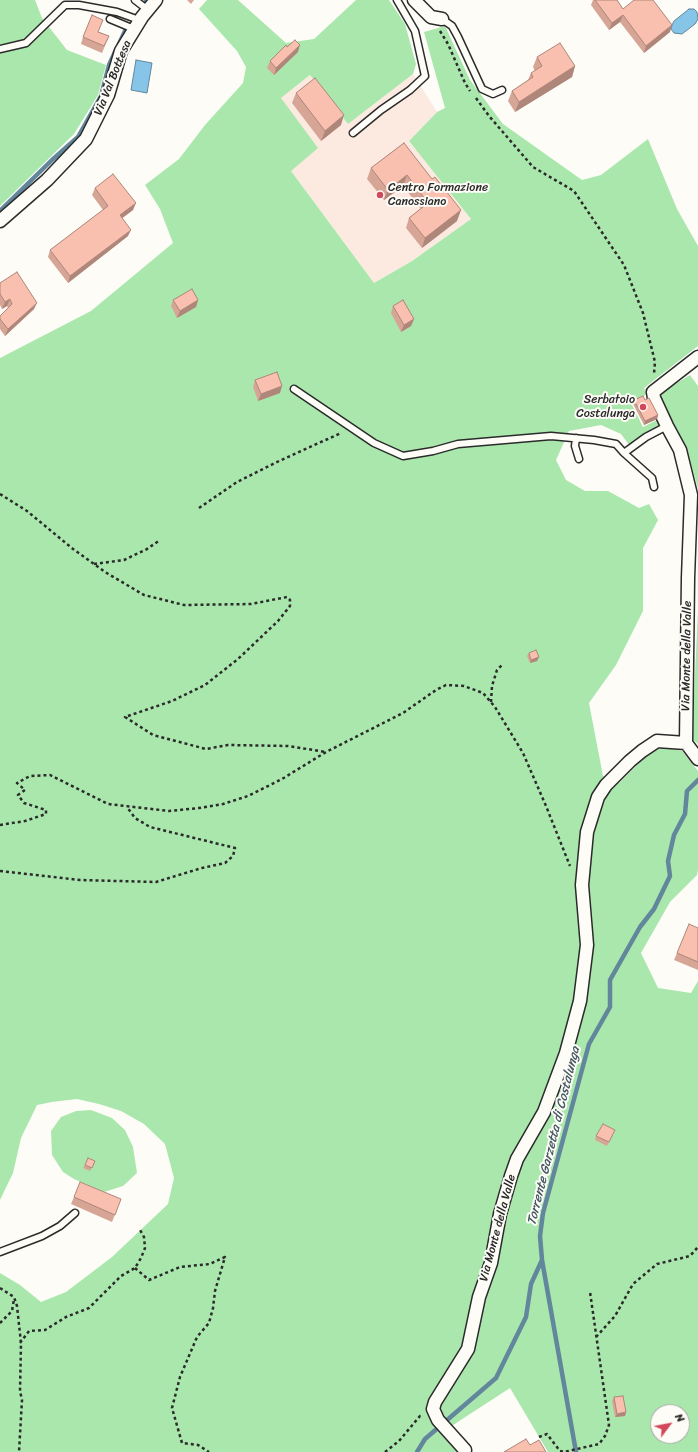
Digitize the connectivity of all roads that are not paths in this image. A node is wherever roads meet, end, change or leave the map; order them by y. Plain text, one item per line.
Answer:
1 (135, 0) edge
2 (156, 0) edge
3 (397, 0) edge
4 (414, 0) edge
5 (148, 10) junction
6 (437, 18) joint
7 (110, 19) dead end
8 (137, 25) junction
9 (0, 49) edge
10 (502, 90) dead end
11 (353, 133) dead end
12 (0, 221) edge
13 (698, 358) edge
14 (294, 389) dead end
15 (667, 426) junction
16 (576, 438) junction
17 (624, 452) junction
18 (579, 459) dead end
19 (654, 487) dead end
20 (686, 743) junction
21 (698, 759) edge
22 (75, 1213) dead end
23 (0, 1252) edge
24 (466, 1451) edge

1 - 5 lane
2 - 5 street, Via Val Bottesa
3 - 11 lane
4 - 6 street
5 - 8 street, Via Val Bottesa
6 - 10 lane
7 - 8 lane
8 - 9 lane
8 - 12 street, Via Val Bottesa
13 - 15 street, Via Monte della Valle
14 - 16 lane
15 - 17 lane
15 - 20 street, Via Monte della Valle
16 - 17 lane
16 - 18 lane
17 - 19 lane
20 - 21 street
20 - 24 street, Via Monte della Valle
22 - 23 lane

